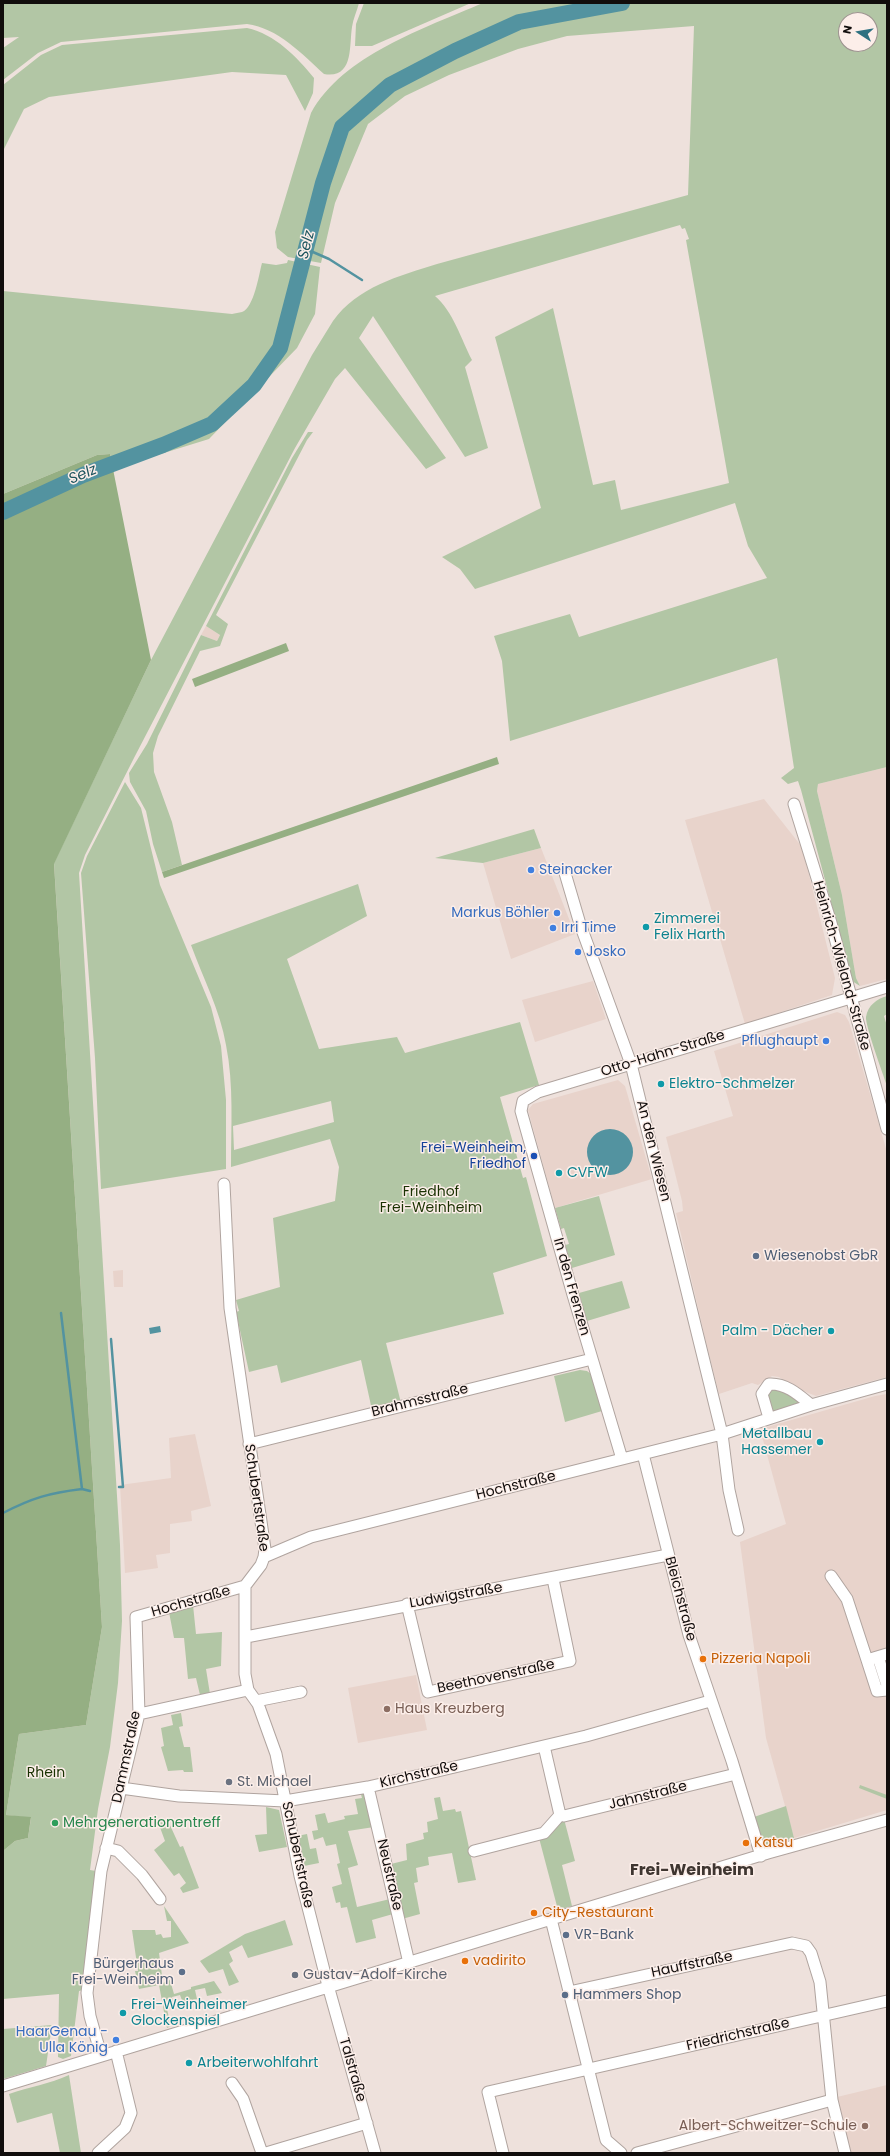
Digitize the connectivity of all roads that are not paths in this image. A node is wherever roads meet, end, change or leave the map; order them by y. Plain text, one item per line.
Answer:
1 (794, 804) dead end
2 (565, 873) dead end
3 (887, 987) edge
4 (850, 998) junction
5 (631, 1064) junction
6 (522, 1114) joint
7 (887, 1129) edge
8 (224, 1184) dead end
9 (592, 1359) junction
10 (887, 1384) edge
11 (811, 1405) junction
12 (769, 1418) junction
13 (722, 1434) junction
14 (249, 1444) junction
15 (643, 1454) junction
16 (622, 1459) junction
17 (738, 1530) dead end
18 (668, 1555) junction
19 (264, 1558) junction
20 (831, 1576) dead end
21 (553, 1579) junction
22 (245, 1586) junction
23 (407, 1604) junction
24 (136, 1617) joint
25 (246, 1637) junction
26 (878, 1657) edge
27 (887, 1685) edge
28 (248, 1690) junction
29 (887, 1690) edge
30 (301, 1692) dead end
31 (710, 1700) junction
32 (256, 1701) junction
33 (139, 1714) junction
34 (544, 1746) junction
35 (736, 1774) junction
36 (368, 1787) junction
37 (121, 1788) junction
38 (285, 1800) junction
39 (560, 1815) junction
40 (887, 1820) edge
41 (106, 1848) junction
42 (474, 1850) dead end
43 (761, 1856) junction
44 (160, 1899) dead end
45 (551, 1919) junction
46 (409, 1963) junction
47 (328, 1987) junction
48 (569, 1992) junction
49 (887, 2001) edge
50 (822, 2016) junction
51 (116, 2051) junction
52 (101, 2055) junction
53 (588, 2068) junction
54 (232, 2083) dead end
55 (3, 2086) edge
56 (832, 2100) junction
57 (367, 2123) junction
58 (98, 2153) edge
59 (262, 2153) edge
60 (266, 2153) edge
61 (375, 2153) edge
62 (503, 2153) edge
63 (621, 2153) edge
64 (637, 2153) edge
65 (844, 2153) edge

1 - 4 street, Heinrich-Wieland-Straße
2 - 5 street, An den Wiesen
3 - 4 street, Otto-Hahn-Straße
4 - 5 street, Otto-Hahn-Straße
4 - 7 street, Heinrich-Wieland-Straße
5 - 6 street, Otto-Hahn-Straße
5 - 13 street, An den Wiesen
6 - 9 street, In den Frenzen
8 - 14 street, Schubertstraße
9 - 14 street, Brahmsstraße
9 - 16 street, In den Frenzen
10 - 11 street, Hochstraße
11 - 12 street, Hochstraße
11 - 12 street
12 - 13 street, Hochstraße
13 - 15 street, Hochstraße
13 - 17 street, An den Wiesen
14 - 19 street, Schubertstraße
15 - 16 street, Hochstraße
15 - 18 street, Bleichstraße
16 - 19 street, Hochstraße
18 - 21 street, Ludwigstraße
18 - 31 street, Bleichstraße
19 - 22 street, Schubertstraße
20 - 26 street
21 - 23 street, Ludwigstraße
21 - 23 street, Beethovenstraße
22 - 24 street, Hochstraße
22 - 25 street, Schubertstraße
23 - 25 street, Ludwigstraße
24 - 33 street, Dammstraße
25 - 28 street, Schubertstraße
26 - 27 street
26 - 29 street
28 - 32 street, Schubertstraße
28 - 33 street
30 - 32 street
31 - 34 street, Kirchstraße
31 - 35 street, Bleichstraße
32 - 38 street, Schubertstraße
33 - 37 street, Dammstraße
34 - 36 street, Kirchstraße
34 - 39 street
35 - 39 street, Jahnstraße
35 - 43 street, Bleichstraße
36 - 38 street, Kirchstraße
36 - 46 street, Neustraße
37 - 38 street, Kirchstraße
37 - 41 street, Dammstraße
38 - 47 street, Schubertstraße
39 - 42 street
40 - 43 street
41 - 44 street
41 - 52 street, Dammstraße
43 - 45 street
45 - 46 street
45 - 48 street
46 - 47 street
47 - 51 street
47 - 57 street, Talstraße
48 - 50 street, Hauffstraße
48 - 53 street
49 - 50 street, Friedrichstraße
50 - 53 street, Friedrichstraße
50 - 56 street
51 - 52 street
51 - 58 street
52 - 55 street
53 - 62 street, Friedrichstraße
53 - 63 street
54 - 59 street
56 - 64 street
56 - 65 street
57 - 60 street
57 - 61 street, Talstraße

